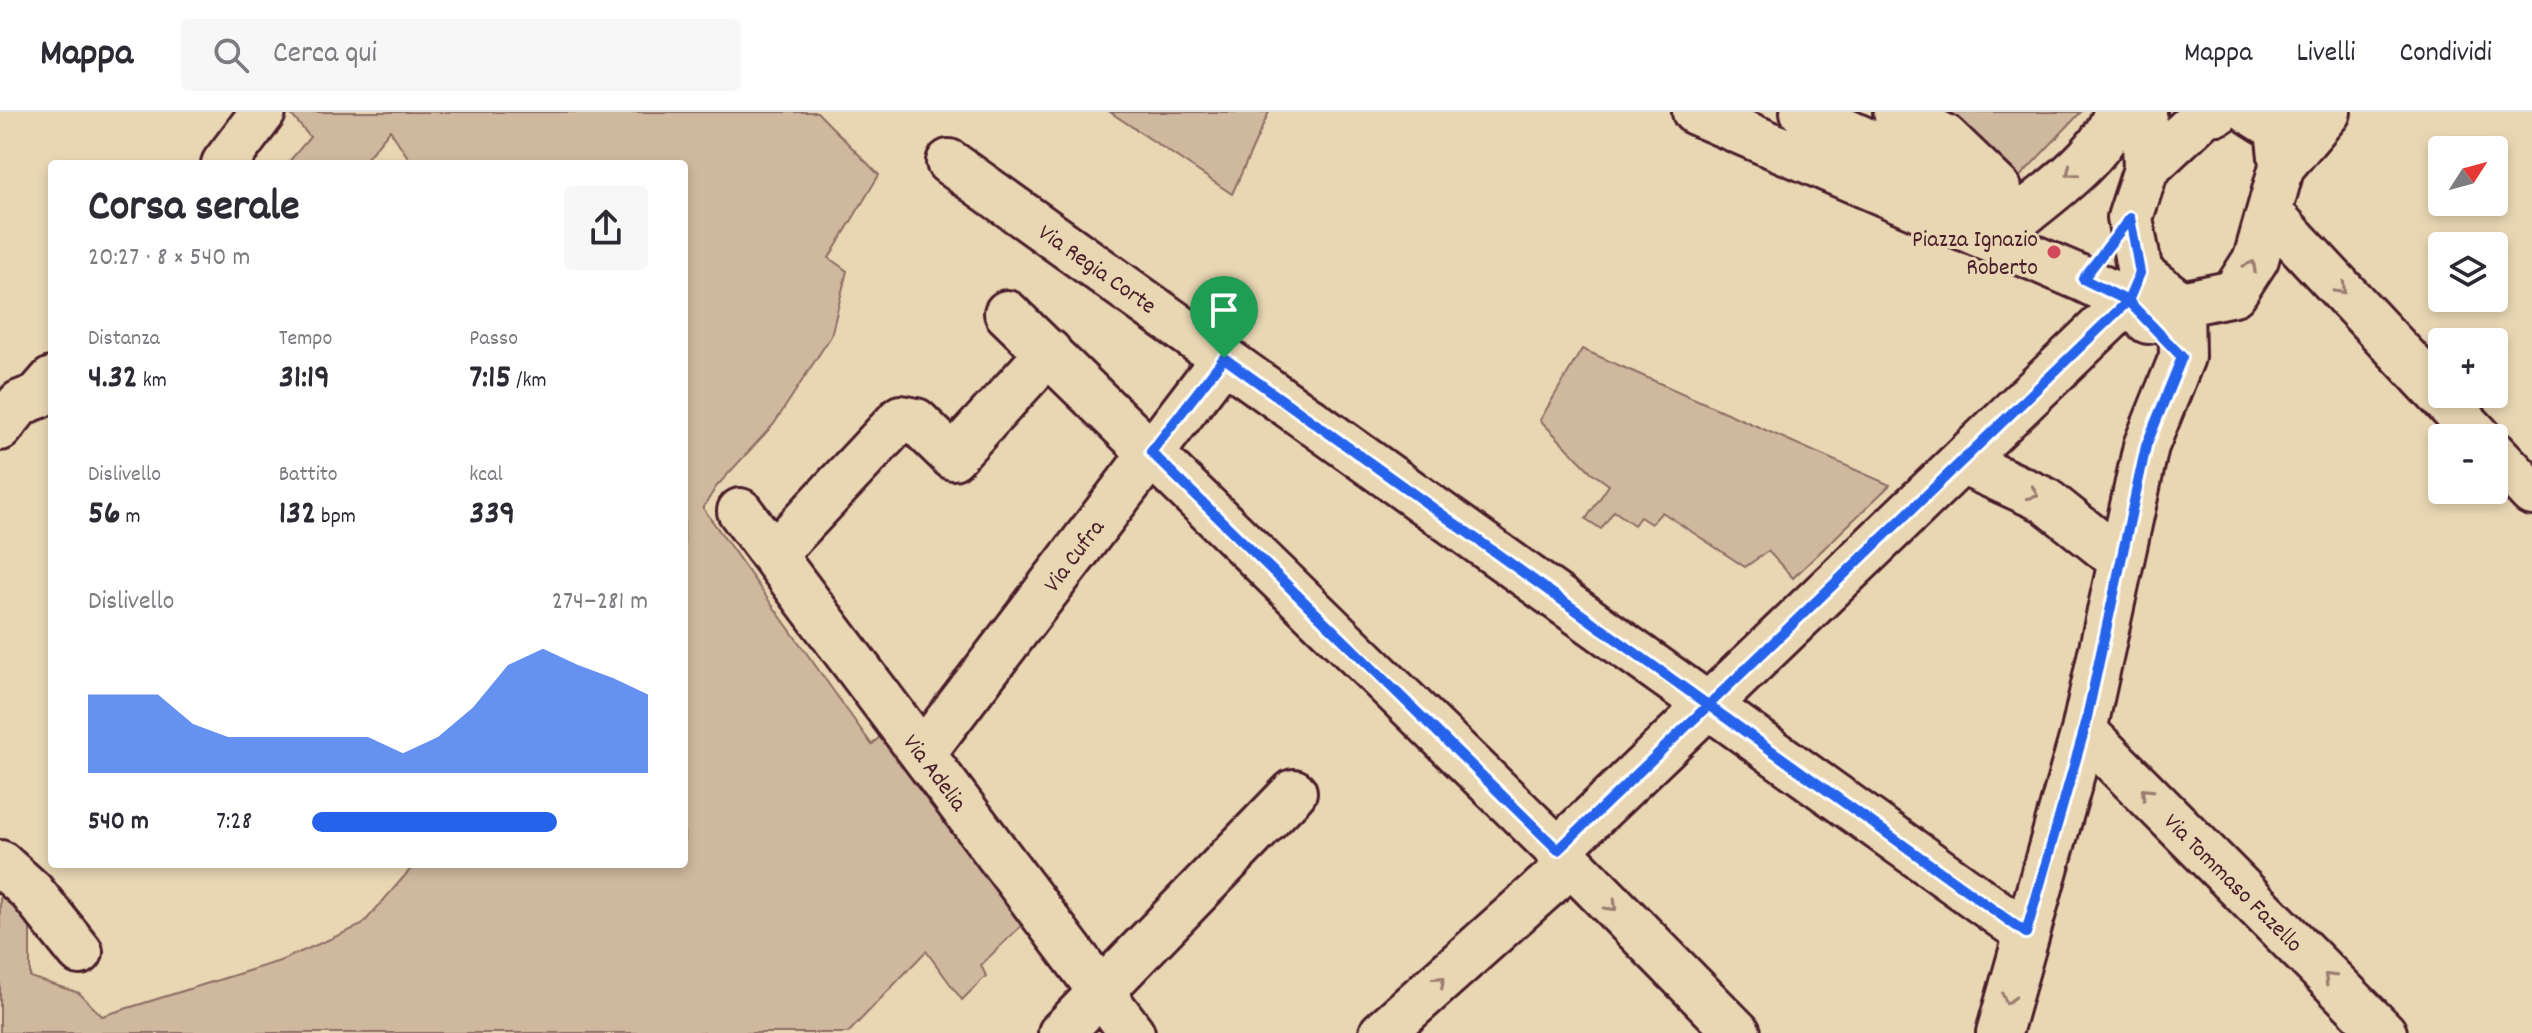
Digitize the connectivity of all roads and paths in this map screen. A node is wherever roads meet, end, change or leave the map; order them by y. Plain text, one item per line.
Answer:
1 (263, 112) edge
2 (1695, 112) edge
3 (1803, 112) edge
4 (1896, 112) edge
5 (2116, 112) edge
6 (2144, 112) edge
7 (2218, 112) edge
8 (2328, 112) edge
9 (2274, 130) edge
10 (227, 160) edge
11 (949, 162) dead end
12 (2146, 169) junction
13 (2024, 212) junction
14 (2269, 212) junction
15 (2130, 218) junction
16 (1990, 241) junction
17 (2083, 279) junction
18 (2134, 287) junction
19 (2181, 304) junction
20 (1007, 313) dead end
21 (1049, 352) junction
22 (2182, 357) junction
23 (1224, 358) junction
24 (2467, 424) edge
25 (1151, 452) junction
26 (1962, 462) junction
27 (2508, 468) edge
28 (2532, 493) edge
29 (740, 511) dead end
30 (773, 555) junction
31 (2119, 559) junction
32 (1707, 704) junction
33 (2084, 731) junction
34 (923, 753) junction
35 (1294, 792) dead end
36 (1564, 857) junction
37 (0, 863) edge
38 (2026, 933) junction
39 (80, 952) dead end
40 (1101, 992) junction
41 (1061, 1033) edge
42 (1132, 1033) edge
43 (1382, 1033) edge
44 (1738, 1033) edge
45 (1999, 1033) edge
46 (2384, 1033) edge

1 - 10 street
2 - 16 street
3 - 13 street
4 - 13 street
5 -> 13 street
6 - 12 street
7 - 12 street
8 - 9 street
9 - 14 street
11 - 23 street, Via Regia Corte
12 - 15 street
13 - 16 street
19 -> 14 street
14 -> 24 street
15 - 17 street
15 - 18 street
16 - 17 street
17 - 18 street
18 - 19 street
18 - 22 street
18 - 26 street
19 - 22 street
20 - 21 street
21 - 25 street
21 - 30 street
22 - 31 street
23 - 25 street, Via Cufra
23 - 32 street, Via Regia Corte
25 - 34 street, Via Cufra
25 - 36 street
26 -> 31 street
26 - 32 street
27 - 28 street
29 - 30 street, Via Adelia
30 - 34 street, Via Adelia
31 - 33 street
32 - 36 street
32 - 38 street, Via Regia Corte
33 - 38 street
46 -> 33 street, Via Tommaso Fazello
34 - 40 street, Via Adelia
35 - 40 street
43 -> 36 street
36 -> 44 street
37 - 39 street
38 -> 45 street
40 - 41 street
40 - 42 street, Via Adelia

